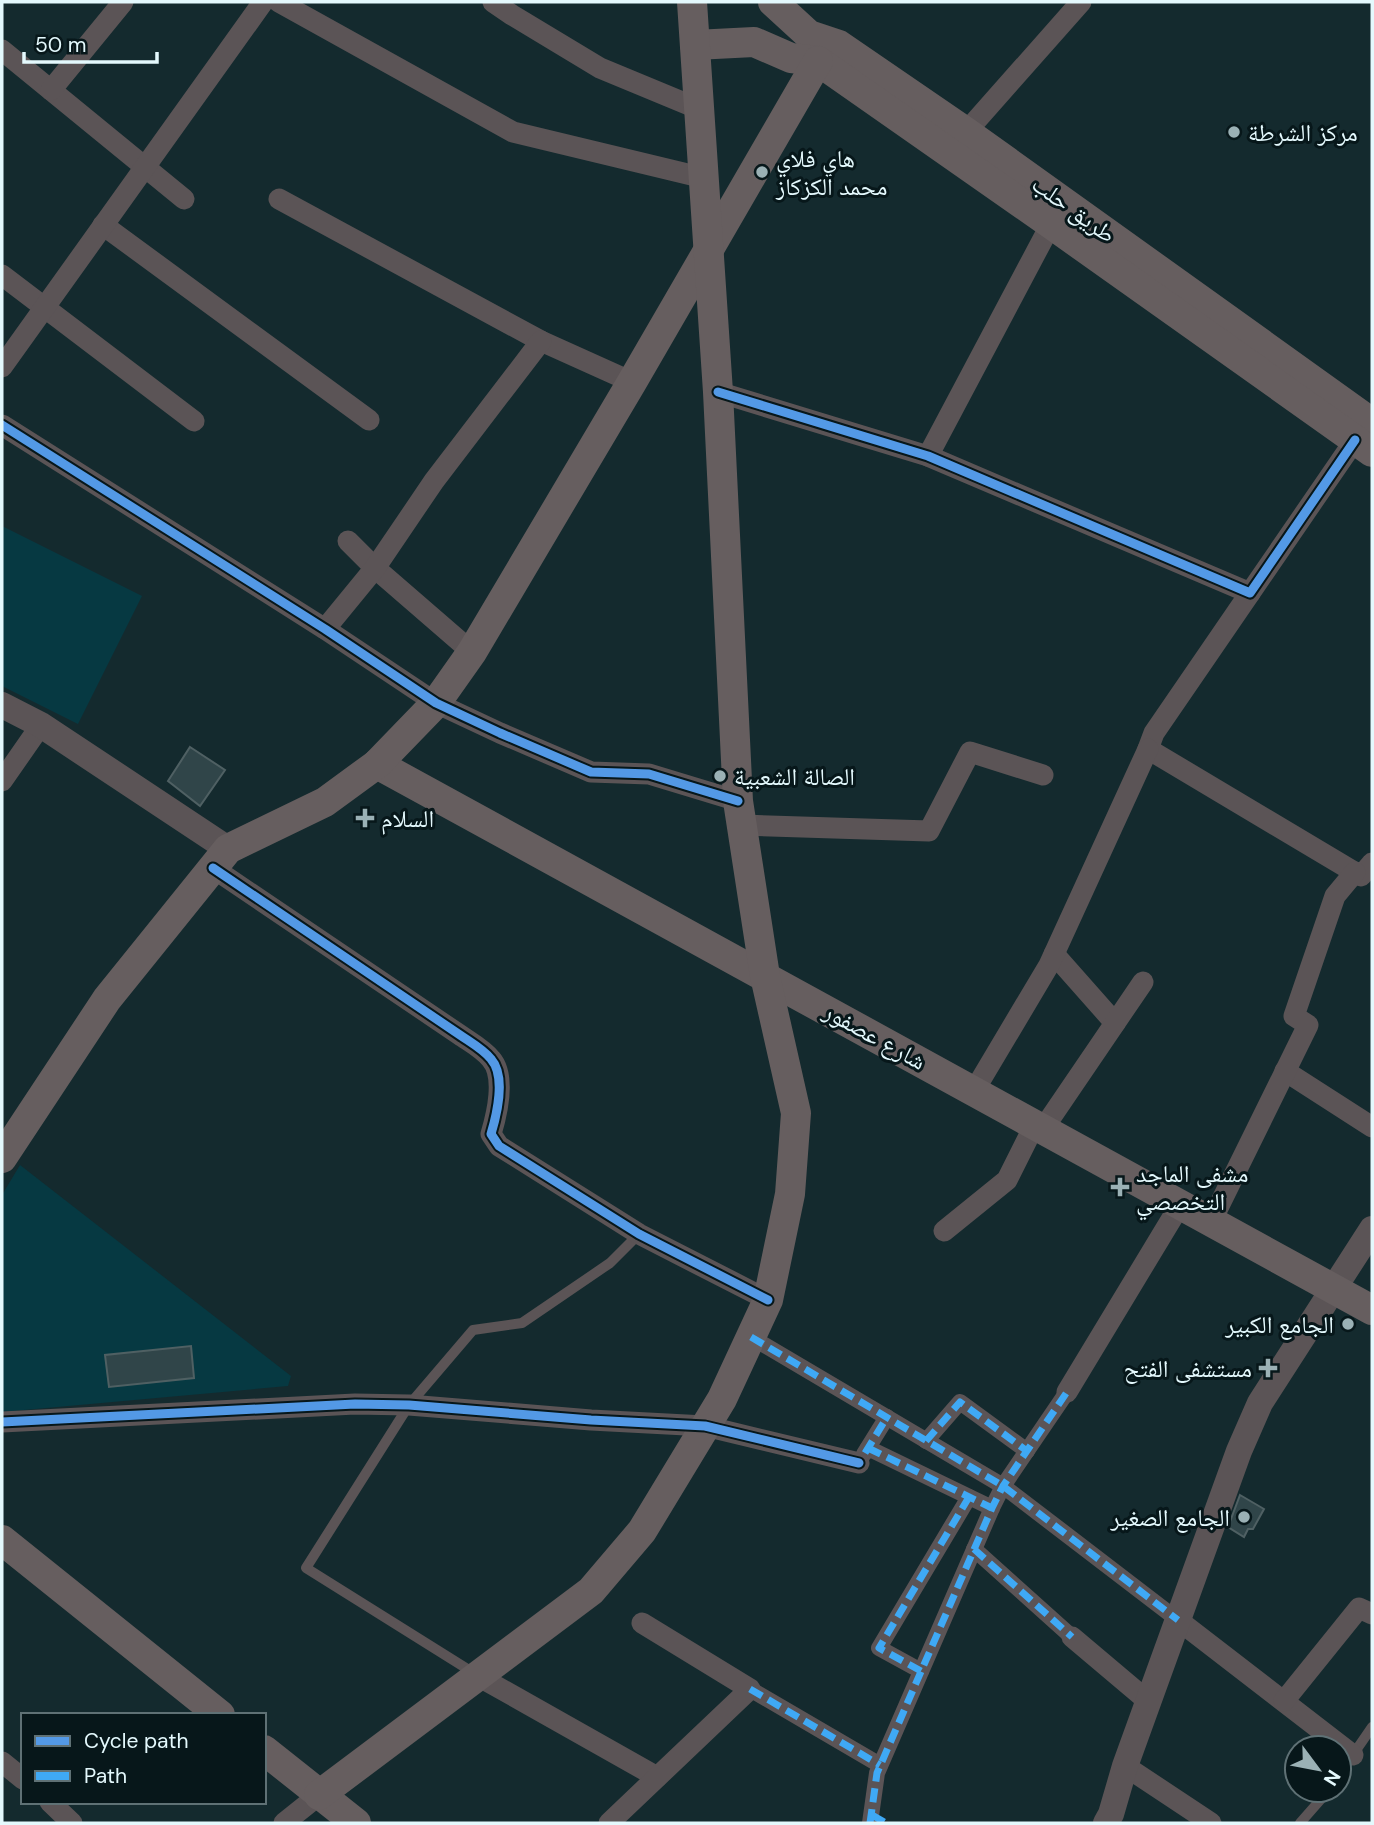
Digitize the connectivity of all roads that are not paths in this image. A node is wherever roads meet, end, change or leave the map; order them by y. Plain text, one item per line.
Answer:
1 (123, 2) edge
2 (262, 2) edge
3 (279, 2) edge
4 (493, 2) edge
5 (692, 2) edge
6 (773, 2) edge
7 (1081, 2) edge
8 (695, 45) junction
9 (2, 50) edge
10 (806, 51) junction
11 (51, 90) junction
12 (699, 110) junction
13 (966, 132) junction
14 (145, 167) junction
15 (704, 178) junction
16 (279, 198) dead end
17 (184, 199) dead end
18 (1051, 224) junction
19 (103, 225) junction
20 (708, 249) junction
21 (2, 275) edge
22 (44, 308) junction
23 (541, 341) junction
24 (2, 367) edge
25 (632, 382) junction
26 (718, 391) junction
27 (369, 420) dead end
28 (194, 421) dead end
29 (2, 425) edge
30 (1366, 438) edge
31 (928, 456) junction
32 (348, 541) dead end
33 (375, 568) junction
34 (1250, 593) junction
35 (325, 629) junction
36 (472, 652) junction
37 (436, 703) junction
38 (2, 705) edge
39 (41, 724) junction
40 (1148, 749) junction
41 (377, 764) junction
42 (1043, 775) dead end
43 (2, 780) edge
44 (740, 813) junction
45 (221, 858) junction
46 (1363, 868) edge
47 (1054, 954) junction
48 (765, 976) junction
49 (1143, 982) dead end
50 (1115, 1023) junction
51 (1286, 1071) junction
52 (974, 1091) junction
53 (1039, 1127) junction
54 (1372, 1127) edge
55 (2, 1158) edge
56 (1180, 1205) junction
57 (1211, 1222) junction
58 (1372, 1230) edge
59 (944, 1231) dead end
60 (639, 1234) junction
61 (1333, 1289) junction
62 (768, 1300) junction
63 (1372, 1310) edge
64 (751, 1337) junction
65 (1067, 1392) joint
66 (409, 1405) junction
67 (887, 1418) junction
68 (2, 1422) edge
69 (705, 1426) junction
70 (926, 1441) junction
71 (1027, 1451) junction
72 (864, 1455) junction
73 (1003, 1486) junction
74 (969, 1496) junction
75 (992, 1508) junction
76 (2, 1540) edge
77 (974, 1549) junction
78 (1372, 1614) edge
79 (1178, 1620) junction
80 (642, 1623) dead end
81 (1072, 1637) joint
82 (921, 1671) junction
83 (478, 1676) junction
84 (750, 1689) junction
85 (1284, 1701) junction
86 (1149, 1702) junction
87 (218, 1713) edge
88 (1372, 1727) edge
89 (1326, 1734) edge
90 (266, 1753) edge
91 (1353, 1755) edge
92 (2, 1762) edge
93 (880, 1765) junction
94 (1125, 1766) junction
95 (21, 1777) edge
96 (657, 1777) junction
97 (319, 1795) junction
98 (52, 1804) edge
99 (1317, 1804) edge
100 (871, 1819) edge
101 (72, 1823) edge
102 (284, 1823) edge
103 (356, 1823) edge
104 (609, 1823) edge
105 (886, 1823) edge
106 (1106, 1823) edge
107 (1211, 1823) edge
108 (1300, 1823) edge

1 - 11 street
2 - 14 street
3 - 15 street
4 - 12 street
5 - 8 main road
6 - 10 main road, طريق حلب
7 - 13 street
8 - 10 main road
8 - 12 main road
9 - 11 street
10 - 13 main road, طريق حلب
10 - 18 main road
10 - 20 main road
11 - 14 street
12 - 15 main road
13 - 30 main road, طريق حلب
14 - 17 street
14 - 19 street
15 - 20 main road
16 - 23 street
18 - 30 main road
18 - 31 street
19 - 22 street
19 - 27 street
20 - 25 main road
20 - 26 main road
21 - 22 street
22 - 24 street
22 - 28 street
23 - 25 street
23 - 33 street
25 - 36 main road
26 - 31 street
26 - 44 main road
29 - 35 street
30 - 34 street
31 - 34 street
32 - 33 street
33 - 35 street
33 - 36 street
34 - 40 street
35 - 37 street
36 - 37 main road
37 - 41 main road
37 - 44 street
38 - 39 street
39 - 43 street
39 - 45 street
40 - 46 street
40 - 47 street
41 - 45 main road
41 - 48 main road, شارع عصفور
42 - 44 street
44 - 48 main road
45 - 55 main road
45 - 60 street
46 - 51 street
47 - 50 street
47 - 52 street
48 - 52 main road, شارع عصفور
48 - 62 main road
49 - 50 street
50 - 53 street
51 - 54 street
51 - 57 street
52 - 53 main road, شارع عصفور
53 - 56 main road, شارع عصفور
53 - 59 street
56 - 57 main road, شارع عصفور
56 - 65 street
57 - 61 main road, شارع عصفور
58 - 61 street
60 - 62 street
60 - 66 lane
61 - 63 main road, شارع عصفور
61 - 79 street
62 - 64 main road
64 - 67 street
64 - 69 main road
65 - 71 street
66 - 68 street
66 - 69 street
66 - 83 lane
67 - 70 street
67 - 72 street
69 - 72 street
69 - 83 main road
70 - 71 street
70 - 73 street
71 - 73 street
72 - 74 street
73 - 75 street
73 - 79 street
74 - 75 street
74 - 82 street
75 - 77 street
76 - 87 main road
77 - 81 street
77 - 82 street
78 - 85 street
79 - 85 street
79 - 86 street
80 - 84 street
81 - 86 street
82 - 93 street
83 - 96 street
83 - 97 main road
84 - 93 street
84 - 96 street
85 - 89 street
86 - 94 street
88 - 91 lane
90 - 97 main road
92 - 95 street
93 - 100 street
94 - 106 street
94 - 107 street
96 - 104 street
97 - 102 street
97 - 103 main road
98 - 101 street
99 - 108 lane
100 - 105 street

